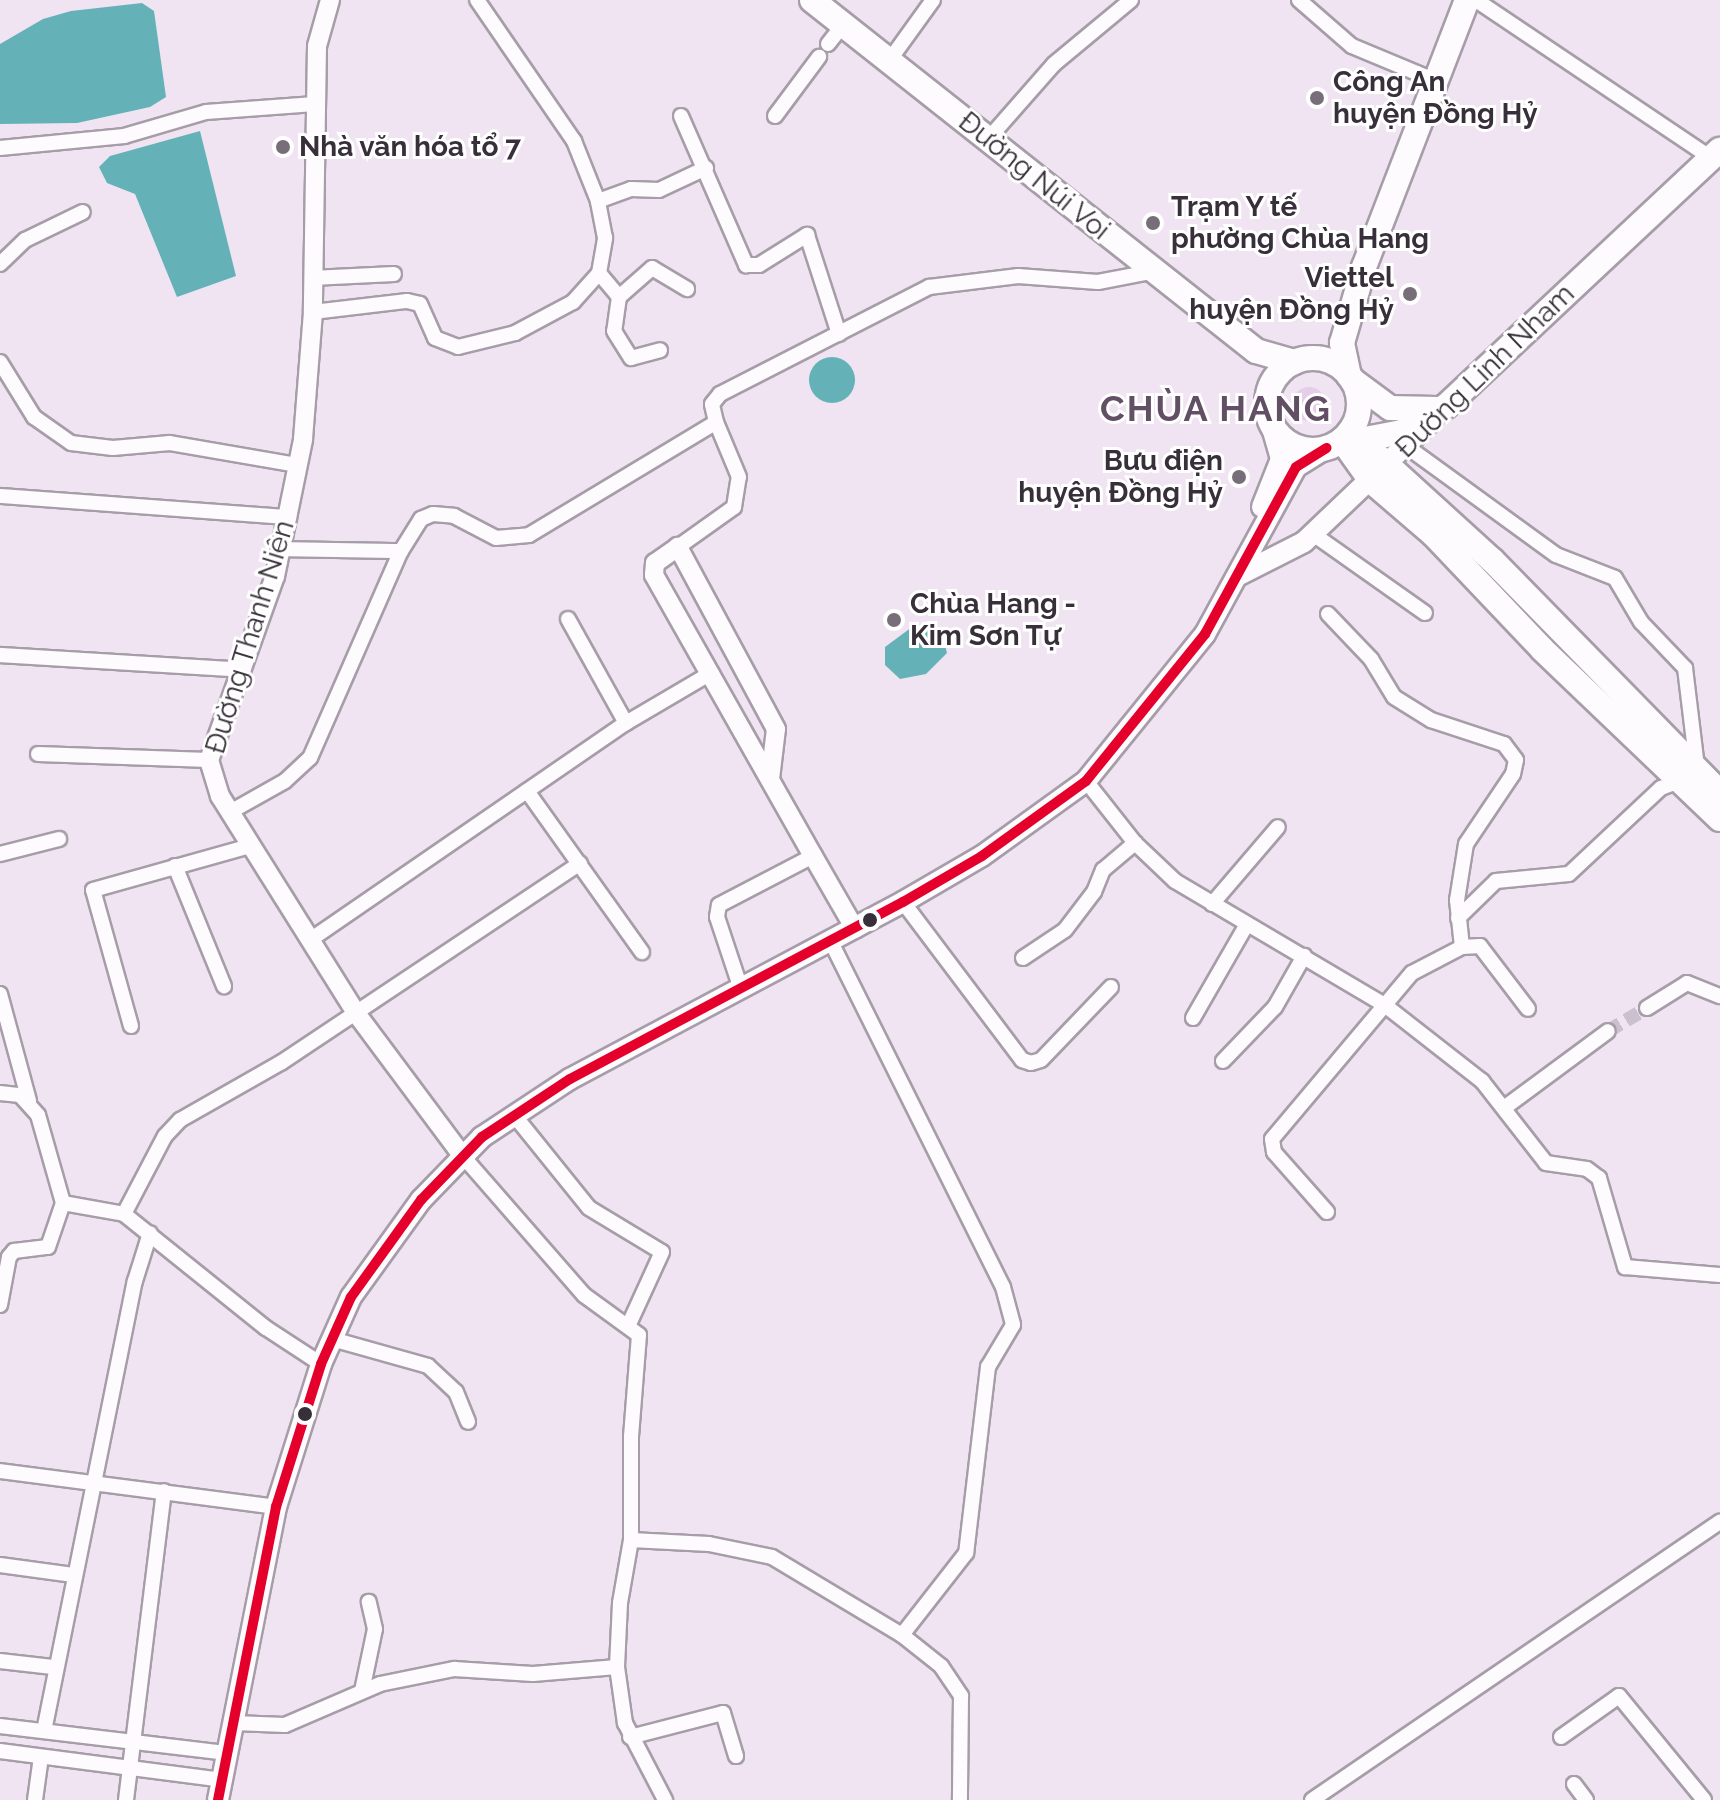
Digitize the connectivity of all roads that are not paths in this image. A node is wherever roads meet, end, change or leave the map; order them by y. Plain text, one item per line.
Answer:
1 (330, 0) edge
2 (477, 0) edge
3 (812, 0) edge
4 (933, 0) edge
5 (1131, 0) edge
6 (1299, 0) edge
7 (1467, 0) edge
8 (1476, 0) edge
9 (819, 57) dead end
10 (889, 61) junction
11 (1436, 81) junction
12 (315, 104) junction
13 (681, 116) dead end
14 (775, 116) dead end
15 (989, 138) junction
16 (0, 148) edge
17 (1715, 154) edge
18 (706, 168) junction
19 (598, 201) junction
20 (83, 212) dead end
21 (0, 264) edge
22 (1364, 267) junction
23 (1151, 272) junction
24 (599, 273) junction
25 (394, 274) dead end
26 (312, 278) junction
27 (687, 289) dead end
28 (619, 297) junction
29 (313, 312) junction
30 (839, 334) junction
31 (660, 350) dead end
32 (1256, 351) junction
33 (0, 362) edge
34 (1296, 362) junction
35 (1351, 378) junction
36 (1446, 406) junction
37 (1268, 408) junction
38 (716, 422) junction
39 (1344, 441) junction
40 (1406, 446) junction
41 (298, 465) junction
42 (1379, 473) junction
43 (0, 496) edge
44 (289, 517) junction
45 (1264, 519) junction
46 (1313, 534) junction
47 (678, 547) junction
48 (283, 549) junction
49 (401, 551) junction
50 (1239, 575) junction
51 (1425, 613) dead end
52 (1328, 614) dead end
53 (568, 619) dead end
54 (0, 655) edge
55 (244, 670) junction
56 (711, 673) junction
57 (626, 723) junction
58 (38, 754) dead end
59 (209, 760) junction
60 (1688, 775) junction
61 (770, 779) junction
62 (1086, 781) junction
63 (527, 791) junction
64 (1720, 793) edge
65 (230, 812) junction
66 (1720, 819) edge
67 (1278, 827) dead end
68 (59, 839) dead end
69 (1135, 843) junction
70 (250, 846) junction
71 (0, 854) edge
72 (813, 856) junction
73 (580, 863) junction
74 (175, 866) junction
75 (903, 902) junction
76 (1212, 904) junction
77 (1458, 918) junction
78 (1247, 924) junction
79 (855, 929) junction
80 (310, 940) junction
81 (831, 942) junction
82 (1462, 947) junction
83 (642, 952) dead end
84 (1304, 956) junction
85 (1023, 958) dead end
86 (224, 986) dead end
87 (740, 986) junction
88 (1111, 987) dead end
89 (0, 994) edge
90 (1720, 996) edge
91 (1386, 1006) junction
92 (1647, 1008) tunnel mouth
93 (1528, 1009) dead end
94 (356, 1013) junction
95 (1193, 1018) dead end
96 (131, 1026) dead end
97 (1608, 1031) tunnel mouth
98 (1223, 1061) dead end
99 (0, 1093) edge
100 (29, 1101) junction
101 (1504, 1108) junction
102 (514, 1115) junction
103 (461, 1154) junction
104 (63, 1203) junction
105 (1327, 1212) dead end
106 (124, 1214) junction
107 (150, 1233) junction
108 (1720, 1275) edge
109 (0, 1305) edge
110 (629, 1324) junction
111 (332, 1339) junction
112 (321, 1364) junction
113 (468, 1422) dead end
114 (0, 1471) edge
115 (93, 1483) junction
116 (164, 1491) junction
117 (276, 1507) junction
118 (1720, 1522) edge
119 (631, 1540) junction
120 (0, 1565) edge
121 (73, 1575) junction
122 (369, 1602) dead end
123 (902, 1635) junction
124 (0, 1661) edge
125 (53, 1667) junction
126 (617, 1667) junction
127 (362, 1691) junction
128 (234, 1723) junction
129 (0, 1726) edge
130 (44, 1731) junction
131 (630, 1737) junction
132 (1561, 1737) dead end
133 (133, 1742) junction
134 (0, 1751) edge
135 (225, 1753) junction
136 (736, 1756) dead end
137 (41, 1757) junction
138 (130, 1768) junction
139 (1574, 1784) dead end
140 (220, 1790) edge
141 (35, 1800) edge
142 (126, 1800) edge
143 (665, 1800) edge
144 (960, 1800) edge
145 (1312, 1800) edge
146 (1586, 1800) edge
147 (1704, 1800) edge

1 - 12 street, Đường Thanh Niên
2 - 19 street
3 - 10 main road, Đường Núi Voi
4 - 10 street
5 - 15 street
6 - 11 street
7 - 11 main road
8 - 17 street
9 - 14 street
10 - 15 main road, Đường Núi Voi
11 - 22 main road
12 - 16 street
12 - 26 street, Đường Thanh Niên
13 - 18 street
15 - 23 main road, Đường Núi Voi
17 - 36 main road, Đường Linh Nham
18 - 19 street
18 - 30 street
19 - 24 street
20 - 21 street
22 - 34 main road
22 - 35 main road
23 - 30 street
23 - 32 main road, Đường Núi Voi
24 - 28 street
24 - 29 street
25 - 26 street
26 - 29 street, Đường Thanh Niên
27 - 28 street
28 - 31 street
29 - 41 street, Đường Thanh Niên
30 - 38 street
32 - 34 main road, Đường Núi Voi
32 - 37 main road
33 - 41 street
34 - 35 main road
34 - 37 main road
35 - 36 main road
35 - 39 main road
36 - 39 main road
36 - 40 main road, Đường Linh Nham
37 - 39 main road
37 - 45 main road
38 - 47 street
38 - 49 street
39 - 42 main road
39 - 45 main road
40 - 42 main road, Đường Linh Nham
40 - 60 street
41 - 44 street, Đường Thanh Niên
42 - 46 main road, Đường Linh Nham
42 - 60 main road
43 - 44 street
44 - 48 street, Đường Thanh Niên
45 - 50 main road
46 - 50 main road, Đường Linh Nham
46 - 51 street
47 - 56 street
47 - 61 street
48 - 49 street
48 - 55 street, Đường Thanh Niên
49 - 65 street
50 - 62 main road
52 - 77 street
53 - 57 street
54 - 55 street
55 - 59 street, Đường Thanh Niên
56 - 57 street
56 - 61 street
57 - 63 street
58 - 59 street
59 - 65 street, Đường Thanh Niên
60 - 64 main road
60 - 66 main road
60 - 77 street
61 - 72 street
62 - 69 street
62 - 75 main road
63 - 73 street
63 - 80 street
65 - 70 street, Đường Thanh Niên
67 - 76 street
68 - 71 street
69 - 76 street
69 - 85 street
70 - 74 street
70 - 80 street, Đường Thanh Niên
72 - 79 street
72 - 87 street
73 - 83 street
73 - 94 street
74 - 86 street
74 - 96 street
75 - 79 main road
75 - 88 street
76 - 78 street
77 - 82 street
78 - 84 street
78 - 95 street
79 - 81 main road
80 - 94 street, Đường Thanh Niên
81 - 87 main road
81 - 123 street
82 - 91 street
82 - 93 street
84 - 91 street
84 - 98 street
87 - 102 main road
89 - 100 street
90 - 92 street
91 - 101 street
91 - 105 street
94 - 103 street, Đường Thanh Niên
94 - 106 street
97 - 101 street
99 - 100 street
100 - 104 street
101 - 108 street
102 - 103 main road
102 - 110 street
103 - 110 street
103 - 111 main road
104 - 106 street
104 - 109 street
106 - 107 street
107 - 112 street
107 - 115 street
110 - 119 street
111 - 112 main road
111 - 113 street
112 - 117 main road
114 - 115 street
115 - 116 street
115 - 121 street
116 - 117 street
116 - 133 street
117 - 128 main road
118 - 145 street
119 - 123 street
119 - 126 street
120 - 121 street
121 - 125 street
122 - 127 street
123 - 144 street
124 - 125 street
125 - 130 street
126 - 127 street
126 - 131 street
127 - 128 street
128 - 135 main road
129 - 130 street
130 - 133 street
131 - 136 street
131 - 143 street
132 - 147 street
133 - 135 street
133 - 138 street
134 - 137 street
135 - 140 main road
137 - 138 street
137 - 141 street
138 - 140 street
138 - 142 street
139 - 146 street

